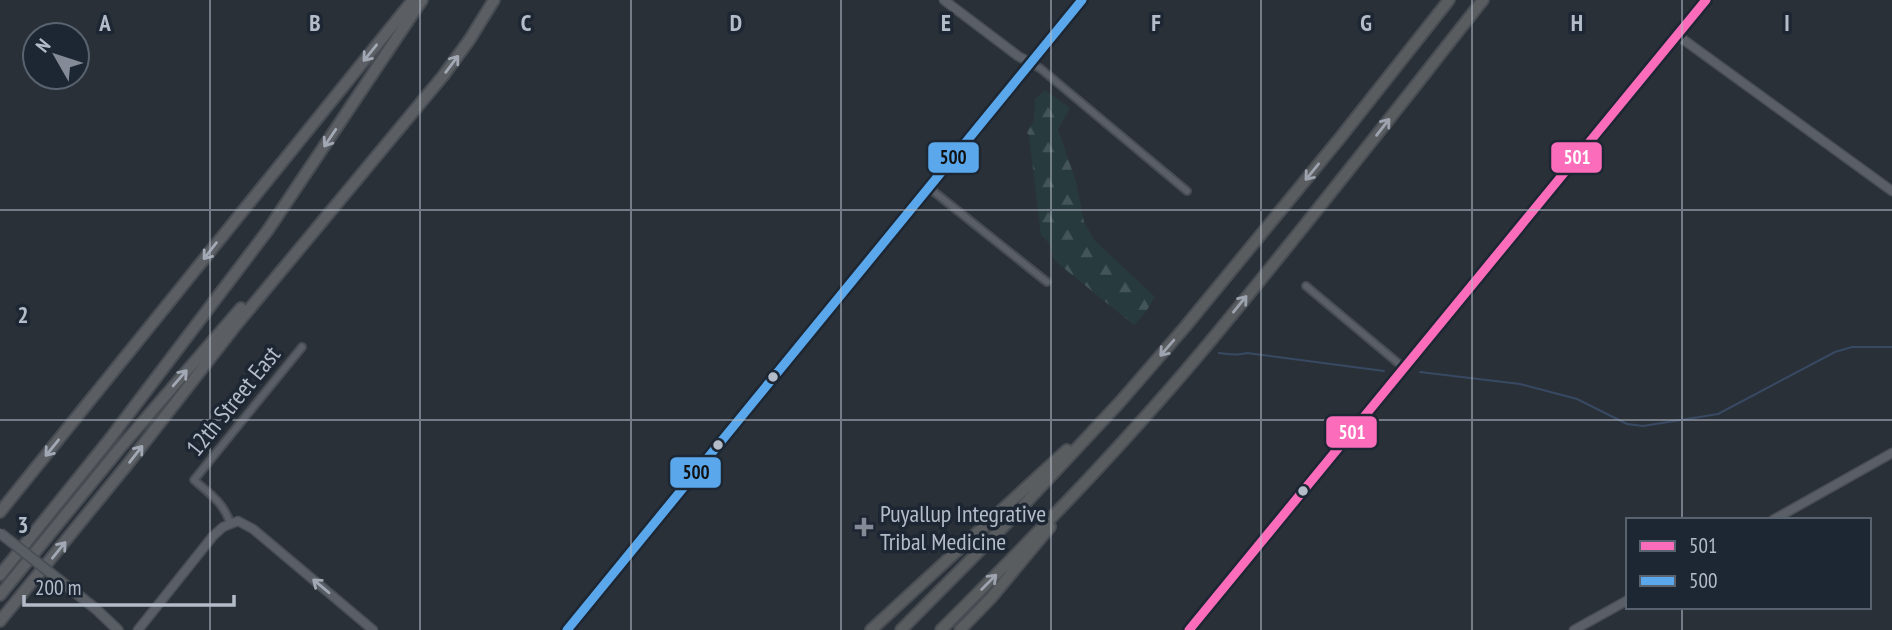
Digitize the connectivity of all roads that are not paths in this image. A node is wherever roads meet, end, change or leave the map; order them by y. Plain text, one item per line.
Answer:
1 (413, 0) edge
2 (422, 0) edge
3 (494, 0) edge
4 (944, 0) edge
5 (1082, 0) edge
6 (1442, 0) edge
7 (1449, 0) edge
8 (1483, 0) edge
9 (1706, 0) edge
10 (1677, 36) junction
11 (1416, 43) junction
12 (1031, 63) junction
13 (360, 174) junction
14 (928, 187) junction
15 (1187, 191) dead end
16 (1892, 191) edge
17 (1046, 282) dead end
18 (1306, 286) dead end
19 (302, 347) dead end
20 (1404, 368) junction
21 (1133, 387) junction
22 (1892, 453) edge
23 (1067, 502) junction
24 (0, 512) edge
25 (1777, 518) edge
26 (230, 523) junction
27 (0, 533) edge
28 (0, 575) edge
29 (0, 595) edge
30 (1626, 601) edge
31 (0, 621) edge
32 (118, 630) edge
33 (138, 630) edge
34 (373, 630) edge
35 (567, 630) edge
36 (871, 630) edge
37 (901, 630) edge
38 (941, 630) edge
39 (960, 630) edge
40 (1189, 630) edge
41 (1574, 630) edge

1 -> 24 highway
2 -> 28 highway
13 -> 3 highway
4 - 12 street
5 - 12 main road
6 - 11 highway
7 - 11 highway
23 -> 8 highway
9 - 10 main road
10 - 16 street
10 - 20 main road
11 -> 21 highway
12 - 14 main road
12 - 15 street
29 -> 13 highway
31 -> 13 highway
14 - 17 street
14 - 35 main road
18 - 20 street
19 - 26 street, 12th Street East
20 - 40 main road
21 - 36 highway
21 - 37 highway
22 - 25 street
38 -> 23 highway
23 - 39 highway
26 - 33 street
34 -> 26 street
27 - 32 main road, bridge
30 - 41 street

